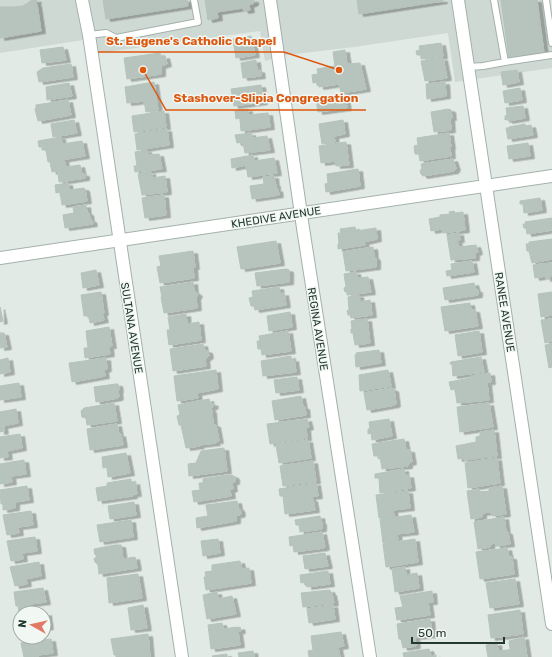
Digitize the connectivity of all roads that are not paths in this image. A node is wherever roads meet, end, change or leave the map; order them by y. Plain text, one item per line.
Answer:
1 (82, 0) edge
2 (194, 0) edge
3 (270, 0) edge
4 (458, 0) edge
5 (494, 0) edge
6 (546, 0) edge
7 (89, 35) junction
8 (552, 43) edge
9 (552, 55) edge
10 (505, 62) junction
11 (468, 66) junction
12 (552, 176) edge
13 (486, 186) junction
14 (300, 213) junction
15 (119, 241) junction
16 (0, 258) edge
17 (552, 624) edge
18 (182, 657) edge
19 (370, 657) edge

1 - 7 street, SULTANA AVENUE
2 - 7 lane
3 - 14 street, REGINA AVENUE
4 - 11 street, RANEE AVENUE
5 - 10 lane
6 - 8 lane
7 - 15 street, SULTANA AVENUE
9 - 10 lane
10 - 11 lane
11 - 13 street, RANEE AVENUE
12 - 13 street, KHEDIVE AVENUE
13 - 14 street, KHEDIVE AVENUE
13 - 17 street, RANEE AVENUE
14 - 15 street, KHEDIVE AVENUE
14 - 19 street, REGINA AVENUE
15 - 16 street, KHEDIVE AVENUE
15 - 18 street, SULTANA AVENUE

